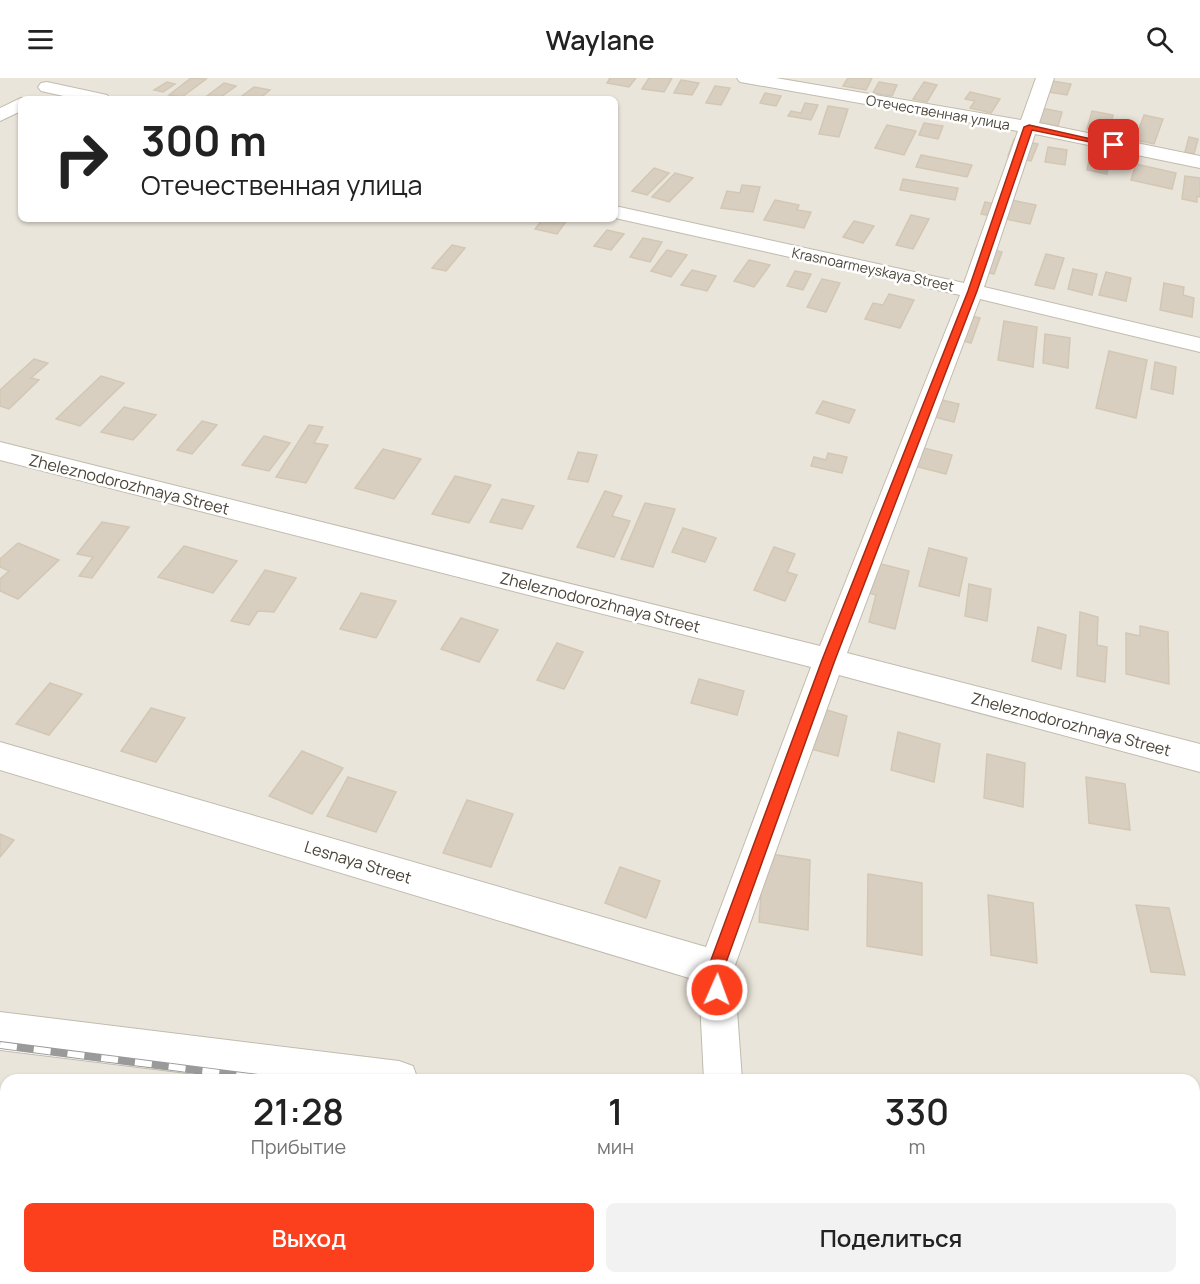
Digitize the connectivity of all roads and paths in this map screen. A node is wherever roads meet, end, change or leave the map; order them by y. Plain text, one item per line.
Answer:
1 (746, 78) edge
2 (1045, 78) edge
3 (54, 82) edge
4 (32, 96) edge
5 (93, 96) edge
6 (18, 105) edge
7 (0, 116) edge
8 (1029, 127) junction
9 (1200, 162) edge
10 (618, 213) edge
11 (972, 291) junction
12 (1200, 345) edge
13 (0, 451) edge
14 (829, 660) junction
15 (0, 756) edge
16 (1200, 758) edge
17 (716, 968) junction
18 (0, 1031) edge
19 (350, 1074) edge
20 (723, 1074) edge

1 - 8 street, Отечественная улица
2 - 8 street
3 - 4 street
3 - 5 street
6 - 7 street
8 - 9 street, Отечественная улица
8 - 11 street
10 - 11 street, Krasnoarmeyskaya Street
11 - 12 street, Krasnoarmeyskaya Street
11 - 14 street
13 - 14 street, Zheleznodorozhnaya Street
14 - 16 street, Zheleznodorozhnaya Street
14 - 17 street
15 - 17 street, Lesnaya Street
17 - 20 street
18 - 19 street

